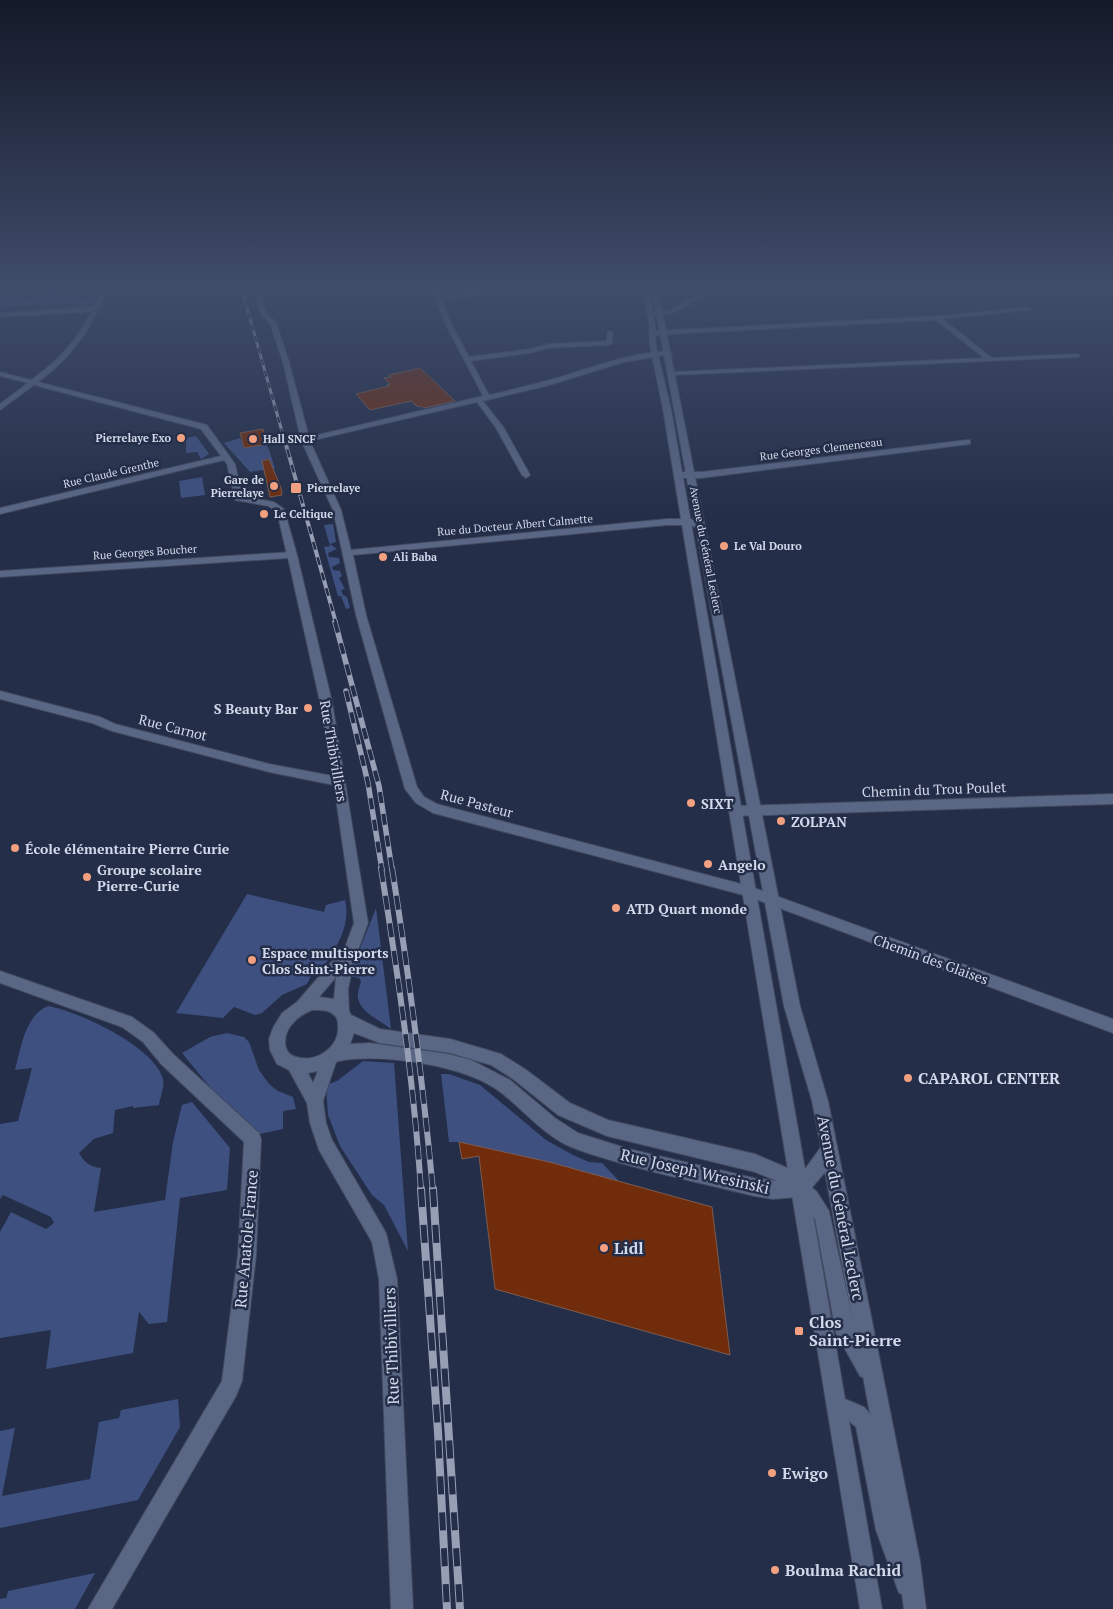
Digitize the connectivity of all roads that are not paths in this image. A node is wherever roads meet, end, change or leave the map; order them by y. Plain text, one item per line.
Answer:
1 (55, 365) edge
2 (287, 365) edge
3 (469, 365) edge
4 (609, 365) edge
5 (657, 365) edge
6 (671, 365) edge
7 (867, 365) edge
8 (673, 373) junction
9 (0, 374) edge
10 (34, 382) junction
11 (483, 399) junction
12 (0, 408) edge
13 (305, 440) junction
14 (967, 442) dead end
15 (227, 457) junction
16 (526, 475) dead end
17 (678, 475) junction
18 (691, 475) junction
19 (0, 511) edge
20 (685, 521) junction
21 (702, 527) junction
22 (348, 553) junction
23 (292, 555) junction
24 (0, 574) edge
25 (0, 694) edge
26 (340, 782) junction
27 (733, 795) junction
28 (1113, 799) edge
29 (756, 810) junction
30 (736, 811) junction
31 (749, 891) junction
32 (772, 900) junction
33 (352, 947) junction
34 (0, 978) edge
35 (303, 1005) junction
36 (344, 1016) junction
37 (1113, 1026) edge
38 (333, 1056) junction
39 (294, 1064) junction
40 (315, 1101) junction
41 (829, 1149) junction
42 (800, 1188) junction
43 (876, 1387) junction
44 (837, 1407) junction
45 (915, 1606) edge
46 (99, 1609) edge
47 (402, 1609) edge
48 (871, 1609) edge

1 - 10 street
2 - 13 street, Rue Pasteur
3 - 11 street
4 - 11 street
5 - 17 street, Avenue du Général Leclerc
6 - 8 street, Avenue du Général Leclerc
7 - 8 street
8 - 18 street, Avenue du Général Leclerc
9 - 10 street
10 - 12 street
10 - 15 street
11 - 13 street
11 - 16 street
13 - 22 street, Rue Pasteur
14 - 18 street, Rue Georges Clemenceau
15 - 19 street, Rue Claude Grenthe
15 - 23 street, Rue Thibivilliers
17 - 18 street, Rue Georges Clemenceau
17 - 20 street, Avenue du Général Leclerc
18 - 21 street, Avenue du Général Leclerc
20 - 21 street
20 - 22 street, Rue du Docteur Albert Calmette
20 - 27 street, Avenue du Général Leclerc
21 - 29 street, Avenue du Général Leclerc
22 - 31 street, Rue Pasteur
23 - 24 street, Rue Georges Boucher
23 - 26 street, Rue Thibivilliers
25 - 26 street, Rue Carnot
26 - 33 street, Rue Thibivilliers
27 - 29 street
27 - 30 street, Avenue du Général Leclerc
28 - 29 street, Chemin du Trou Poulet
29 - 30 street
29 - 32 street, Avenue du Général Leclerc
30 - 31 street, Avenue du Général Leclerc
31 - 32 street, Chemin des Glaises
31 - 42 street, Avenue du Général Leclerc
32 - 37 street, Chemin des Glaises
32 - 41 street, Avenue du Général Leclerc
33 - 35 street, Rue Thibivilliers
33 - 36 street, Rue Thibivilliers
34 - 46 street, Rue Anatole France
35 - 36 street
35 - 39 street
36 - 38 street
36 - 42 street, Rue Joseph Wresinski
38 - 39 street
38 - 40 street, Rue Thibivilliers
38 - 42 street, Rue Joseph Wresinski
39 - 40 street, Rue Thibivilliers
40 - 47 street, Rue Thibivilliers
41 - 42 street
41 - 43 street, Avenue du Général Leclerc
42 - 43 street
42 - 44 street, Avenue du Général Leclerc
43 - 45 street, Avenue du Général Leclerc
44 - 45 street
44 - 48 street, Avenue du Général Leclerc

